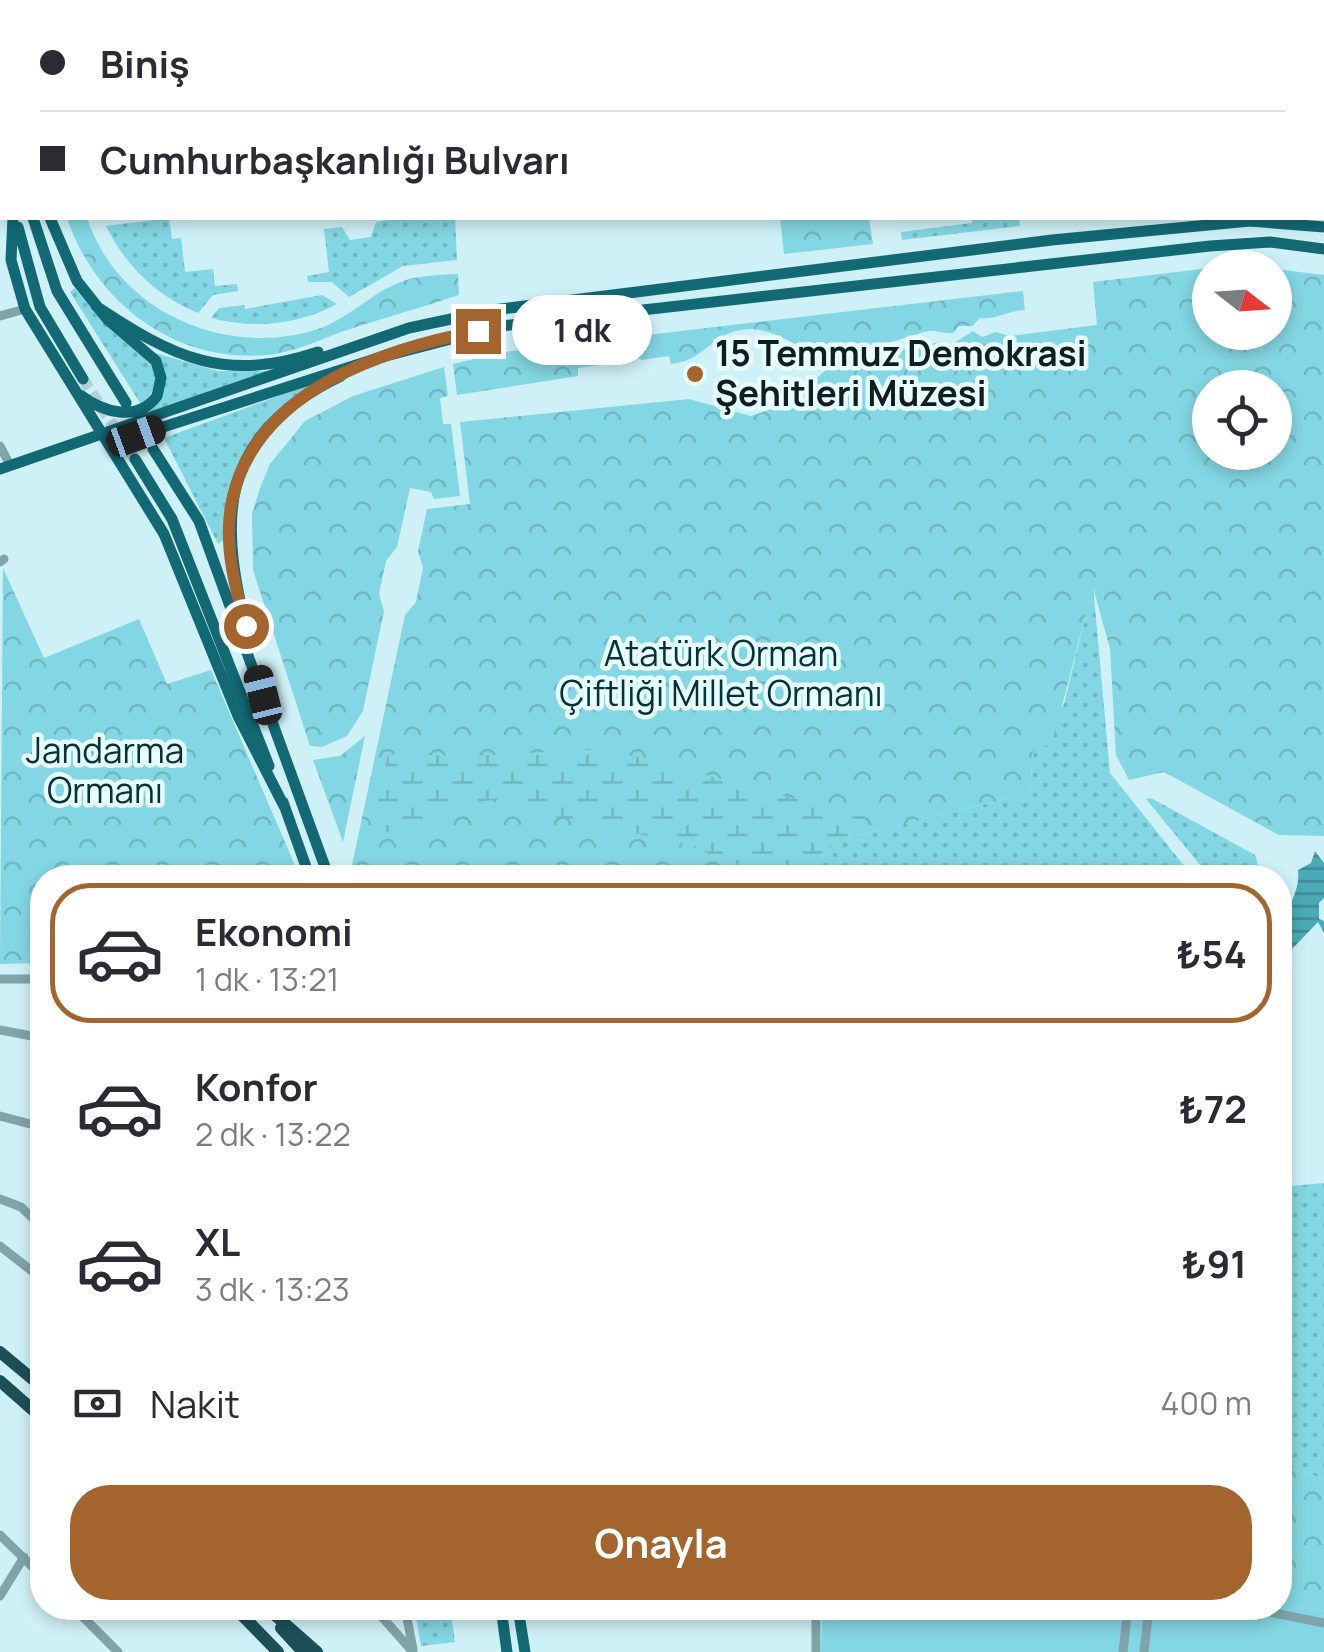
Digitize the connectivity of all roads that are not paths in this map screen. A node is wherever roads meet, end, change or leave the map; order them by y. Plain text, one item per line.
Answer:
1 (15, 220) edge
2 (15, 220) edge
3 (33, 220) edge
4 (51, 220) edge
5 (1324, 227) edge
6 (1324, 249) edge
7 (96, 306) junction
8 (26, 309) junction
9 (0, 316) edge
10 (409, 328) junction
11 (378, 358) junction
12 (83, 379) tunnel mouth
13 (77, 393) junction
14 (126, 404) dead end
15 (103, 433) junction
16 (0, 446) edge
17 (153, 449) dead end
18 (135, 460) tunnel mouth
19 (5, 467) edge
20 (272, 730) junction
21 (284, 806) junction
22 (305, 865) edge
23 (324, 865) edge
24 (0, 979) edge
25 (30, 979) edge
26 (0, 1030) edge
27 (30, 1036) edge
28 (0, 1116) edge
29 (30, 1125) edge
30 (0, 1199) edge
31 (30, 1215) edge
32 (0, 1246) edge
33 (30, 1270) edge
34 (0, 1352) edge
35 (30, 1374) edge
36 (0, 1381) edge
37 (30, 1407) edge
38 (0, 1535) edge
39 (24, 1557) junction
40 (30, 1563) edge
41 (0, 1596) edge
42 (1292, 1616) edge
43 (86, 1620) edge
44 (246, 1620) edge
45 (275, 1620) edge
46 (279, 1620) edge
47 (385, 1620) edge
48 (406, 1620) edge
49 (503, 1620) edge
50 (520, 1620) edge
51 (816, 1620) edge
52 (1127, 1620) edge
53 (1148, 1620) edge
54 (1324, 1622) edge
55 (251, 1625) junction
56 (118, 1652) edge
57 (268, 1652) edge
58 (278, 1652) edge
59 (303, 1652) edge
60 (317, 1652) edge
61 (413, 1652) edge
62 (507, 1652) edge
63 (525, 1652) edge
64 (816, 1652) edge
65 (1123, 1652) edge
66 (1144, 1652) edge

1 - 8 main road
2 - 12 main road
3 - 14 main road
4 - 7 main road
5 - 10 main road
6 - 11 main road
7 - 10 main road
7 - 13 main road
8 - 9 street
8 - 13 main road
10 - 15 main road
11 - 15 main road
11 - 20 main road
13 - 15 main road
15 - 19 main road
15 - 21 main road
16 - 19 street
17 - 20 main road
18 - 21 main road
20 - 23 main road
21 - 22 main road
24 - 25 street
26 - 27 street
28 - 29 street
30 - 31 street
32 - 33 street
34 - 35 highway
36 - 37 highway
38 - 39 street
39 - 40 street
39 - 41 street
42 - 54 street
43 - 56 street
44 - 55 highway
45 - 59 highway
46 - 60 highway
47 - 61 street
48 - 61 street
49 - 62 main road
50 - 63 main road
51 - 64 street
52 - 65 street
53 - 66 street
55 - 57 highway
55 - 58 highway

